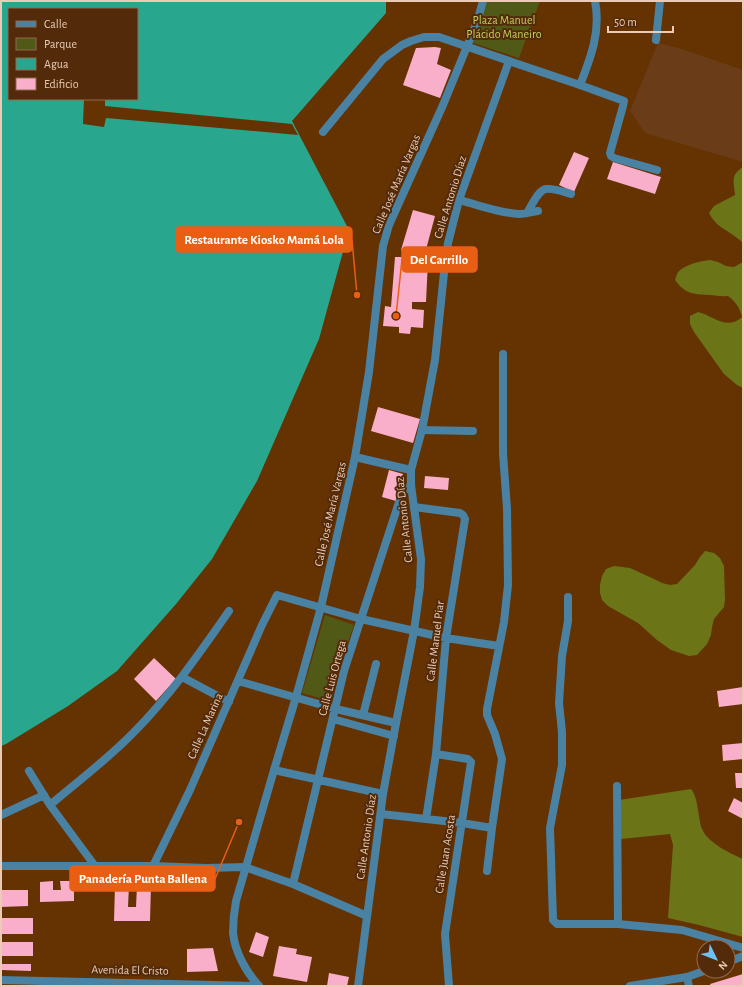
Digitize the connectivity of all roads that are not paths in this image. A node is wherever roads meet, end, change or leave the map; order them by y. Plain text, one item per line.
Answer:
1 (483, 1) edge
2 (595, 1) edge
3 (660, 1) edge
4 (656, 40) dead end
5 (466, 47) junction
6 (509, 61) junction
7 (580, 85) junction
8 (323, 132) dead end
9 (657, 170) dead end
10 (571, 194) dead end
11 (459, 200) junction
12 (538, 211) dead end
13 (527, 213) junction
14 (503, 354) dead end
15 (422, 430) junction
16 (474, 431) dead end
17 (355, 456) junction
18 (411, 470) junction
19 (411, 485) junction
20 (414, 507) junction
21 (568, 597) dead end
22 (321, 607) junction
23 (229, 612) dead end
24 (361, 619) junction
25 (414, 631) junction
26 (446, 638) junction
27 (499, 646) junction
28 (376, 664) dead end
29 (182, 677) junction
30 (238, 681) junction
31 (296, 697) junction
32 (229, 702) junction
33 (336, 709) junction
34 (363, 715) junction
35 (333, 719) junction
36 (396, 723) junction
37 (394, 736) junction
38 (436, 754) junction
39 (274, 770) junction
40 (29, 771) dead end
41 (319, 780) junction
42 (617, 786) dead end
43 (44, 794) junction
44 (383, 794) junction
45 (50, 804) junction
46 (381, 814) junction
47 (1, 815) edge
48 (426, 819) junction
49 (462, 823) junction
50 (492, 828) junction
51 (1, 866) edge
52 (96, 866) junction
53 (153, 866) junction
54 (245, 867) junction
55 (487, 871) dead end
56 (293, 884) junction
57 (367, 916) junction
58 (618, 924) junction
59 (743, 948) edge
60 (696, 973) edge
61 (686, 977) junction
62 (1, 980) edge
63 (35, 983) edge
64 (656, 984) edge
65 (259, 986) edge
66 (358, 986) edge
67 (449, 986) edge
68 (630, 986) edge
69 (689, 986) edge

1 - 5 street, Calle José María Vargas
2 - 7 street
3 - 4 street
5 - 6 street
5 - 8 street
5 - 17 street, Calle José María Vargas
6 - 7 street
6 - 11 street, Calle Antonio Díaz
7 - 9 street
10 - 13 street
11 - 13 street
11 - 15 street, Calle Antonio Díaz
12 - 13 street
14 - 27 street
15 - 16 street
15 - 18 street, Calle Antonio Díaz
17 - 18 street
17 - 22 street, Calle José María Vargas
18 - 19 street, Calle Antonio Díaz
19 - 20 street, Calle Antonio Díaz
19 - 24 street, Calle Luis Ortega
20 - 25 street, Calle Antonio Díaz
20 - 26 street, Calle Manuel Piar
21 - 58 street
22 - 24 street
22 - 30 street, Calle La Marina
22 - 31 street, Calle José María Vargas
23 - 29 street
24 - 25 street
24 - 33 street, Calle Luis Ortega
25 - 26 street
25 - 36 street, Calle Antonio Díaz
26 - 27 street
26 - 38 street, Calle Manuel Piar
27 - 50 street
28 - 34 street
29 - 32 street
29 - 45 street
30 - 31 street
30 - 32 street, Calle La Marina
31 - 33 street
31 - 39 street, Calle José María Vargas
32 - 53 street, Calle La Marina
33 - 34 street
33 - 35 street, Calle Luis Ortega
34 - 36 street
35 - 37 street
35 - 41 street, Calle Luis Ortega
36 - 37 street, Calle Antonio Díaz
37 - 44 street, Calle Antonio Díaz
38 - 48 street, Calle Manuel Piar
38 - 49 street, Calle Juan Acosta
39 - 41 street
39 - 54 street, Calle José María Vargas
40 - 43 street
41 - 44 street
41 - 56 street, Calle Luis Ortega
42 - 58 street
43 - 45 street
43 - 47 street
44 - 46 street, Calle Antonio Díaz
45 - 52 street
46 - 48 street
46 - 57 street, Calle Antonio Díaz
48 - 49 street
49 - 50 street
49 - 67 street, Calle Juan Acosta
50 - 55 street
51 - 52 street
52 - 53 street
53 - 54 street
54 - 56 street
54 - 65 street, Calle José María Vargas
56 - 57 street
57 - 66 street, Calle Antonio Díaz
58 - 59 street
60 - 61 street
61 - 64 street
61 - 69 street
62 - 63 street, Avenida El Cristo
63 - 65 street, Avenida El Cristo
64 - 68 street

